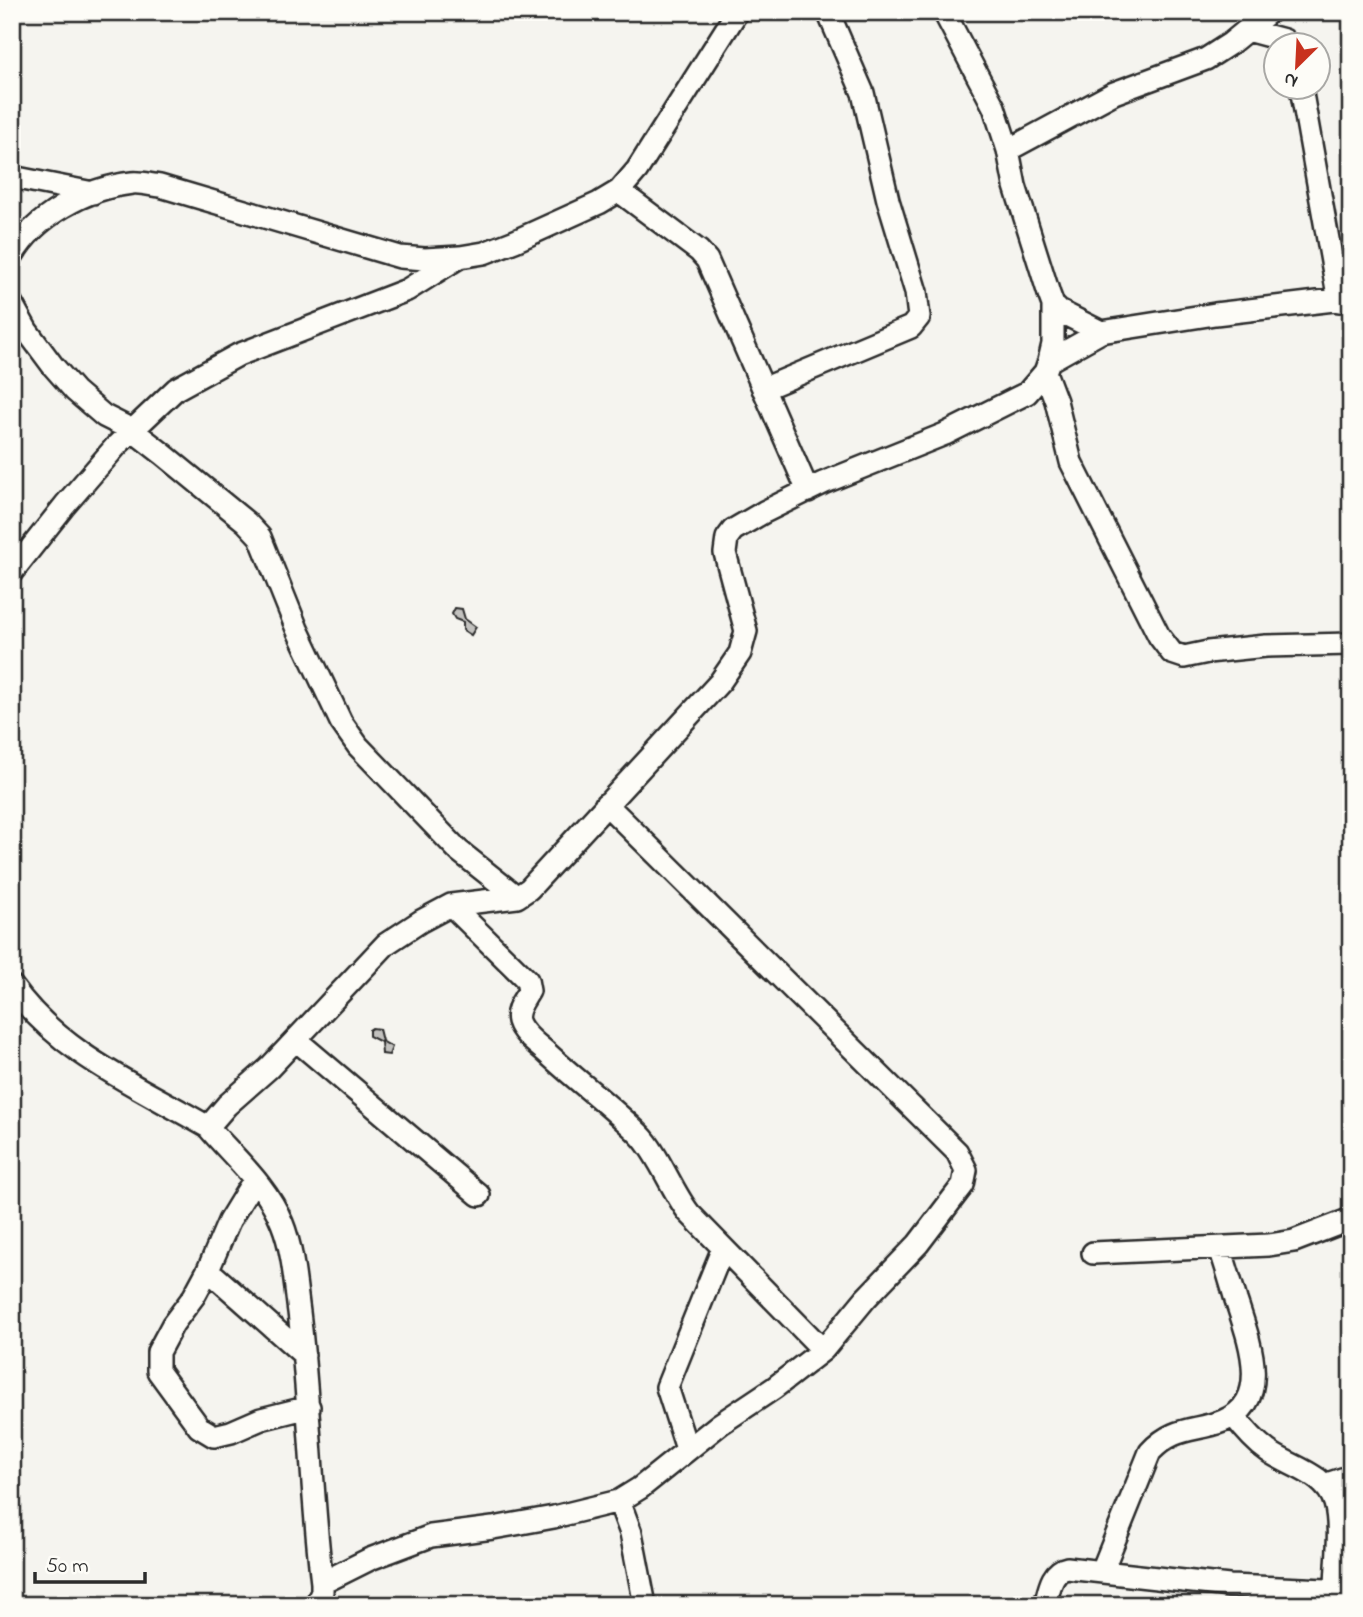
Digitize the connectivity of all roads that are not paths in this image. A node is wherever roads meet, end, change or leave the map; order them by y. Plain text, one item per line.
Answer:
1 (828, 12) edge
2 (944, 12) edge
3 (1269, 12) edge
4 (733, 13) edge
5 (1247, 30) junction
6 (1262, 34) edge
7 (1304, 102) edge
8 (1008, 150) junction
9 (12, 177) edge
10 (619, 191) junction
11 (93, 193) junction
12 (12, 257) edge
13 (460, 257) junction
14 (1345, 299) edge
15 (12, 304) edge
16 (1053, 305) junction
17 (1101, 332) junction
18 (1047, 367) junction
19 (763, 389) junction
20 (132, 430) junction
21 (808, 491) junction
22 (12, 572) edge
23 (1351, 644) edge
24 (606, 804) junction
25 (517, 897) junction
26 (451, 905) junction
27 (12, 986) edge
28 (296, 1040) junction
29 (208, 1126) junction
30 (254, 1180) junction
31 (479, 1195) dead end
32 (1351, 1219) edge
33 (723, 1248) junction
34 (1220, 1248) junction
35 (1093, 1253) dead end
36 (208, 1270) junction
37 (823, 1350) junction
38 (304, 1355) junction
39 (309, 1407) junction
40 (1234, 1416) junction
41 (687, 1449) junction
42 (1351, 1476) edge
43 (1324, 1485) junction
44 (619, 1501) junction
45 (1102, 1572) junction
46 (322, 1583) junction
47 (1343, 1591) edge
48 (316, 1605) edge
49 (645, 1605) edge
50 (1045, 1605) edge

1 - 19 street
2 - 8 street
3 - 5 street
4 - 10 street
5 - 6 street
5 - 8 street
7 - 14 street
8 - 16 street
9 - 11 street
10 - 13 street
10 - 19 street
11 - 12 street
11 - 13 street
13 - 20 street
14 - 17 street
15 - 20 street
16 - 17 street
16 - 18 street
17 - 18 street
18 - 21 street
18 - 23 street
19 - 21 street
20 - 22 street
20 - 25 street
21 - 24 street
24 - 25 street
24 - 37 street
25 - 26 street
26 - 28 street
26 - 33 street
27 - 29 street
28 - 29 street
28 - 31 street
29 - 30 street
30 - 36 street
30 - 38 street
32 - 34 street
33 - 37 street
33 - 41 street
34 - 35 street
34 - 40 street
36 - 38 street
36 - 39 street
37 - 41 street
38 - 39 street
39 - 46 street
40 - 43 street
40 - 45 street
41 - 44 street
42 - 43 street
43 - 47 street
44 - 46 street
44 - 49 street
45 - 47 street
45 - 50 street
46 - 48 street

